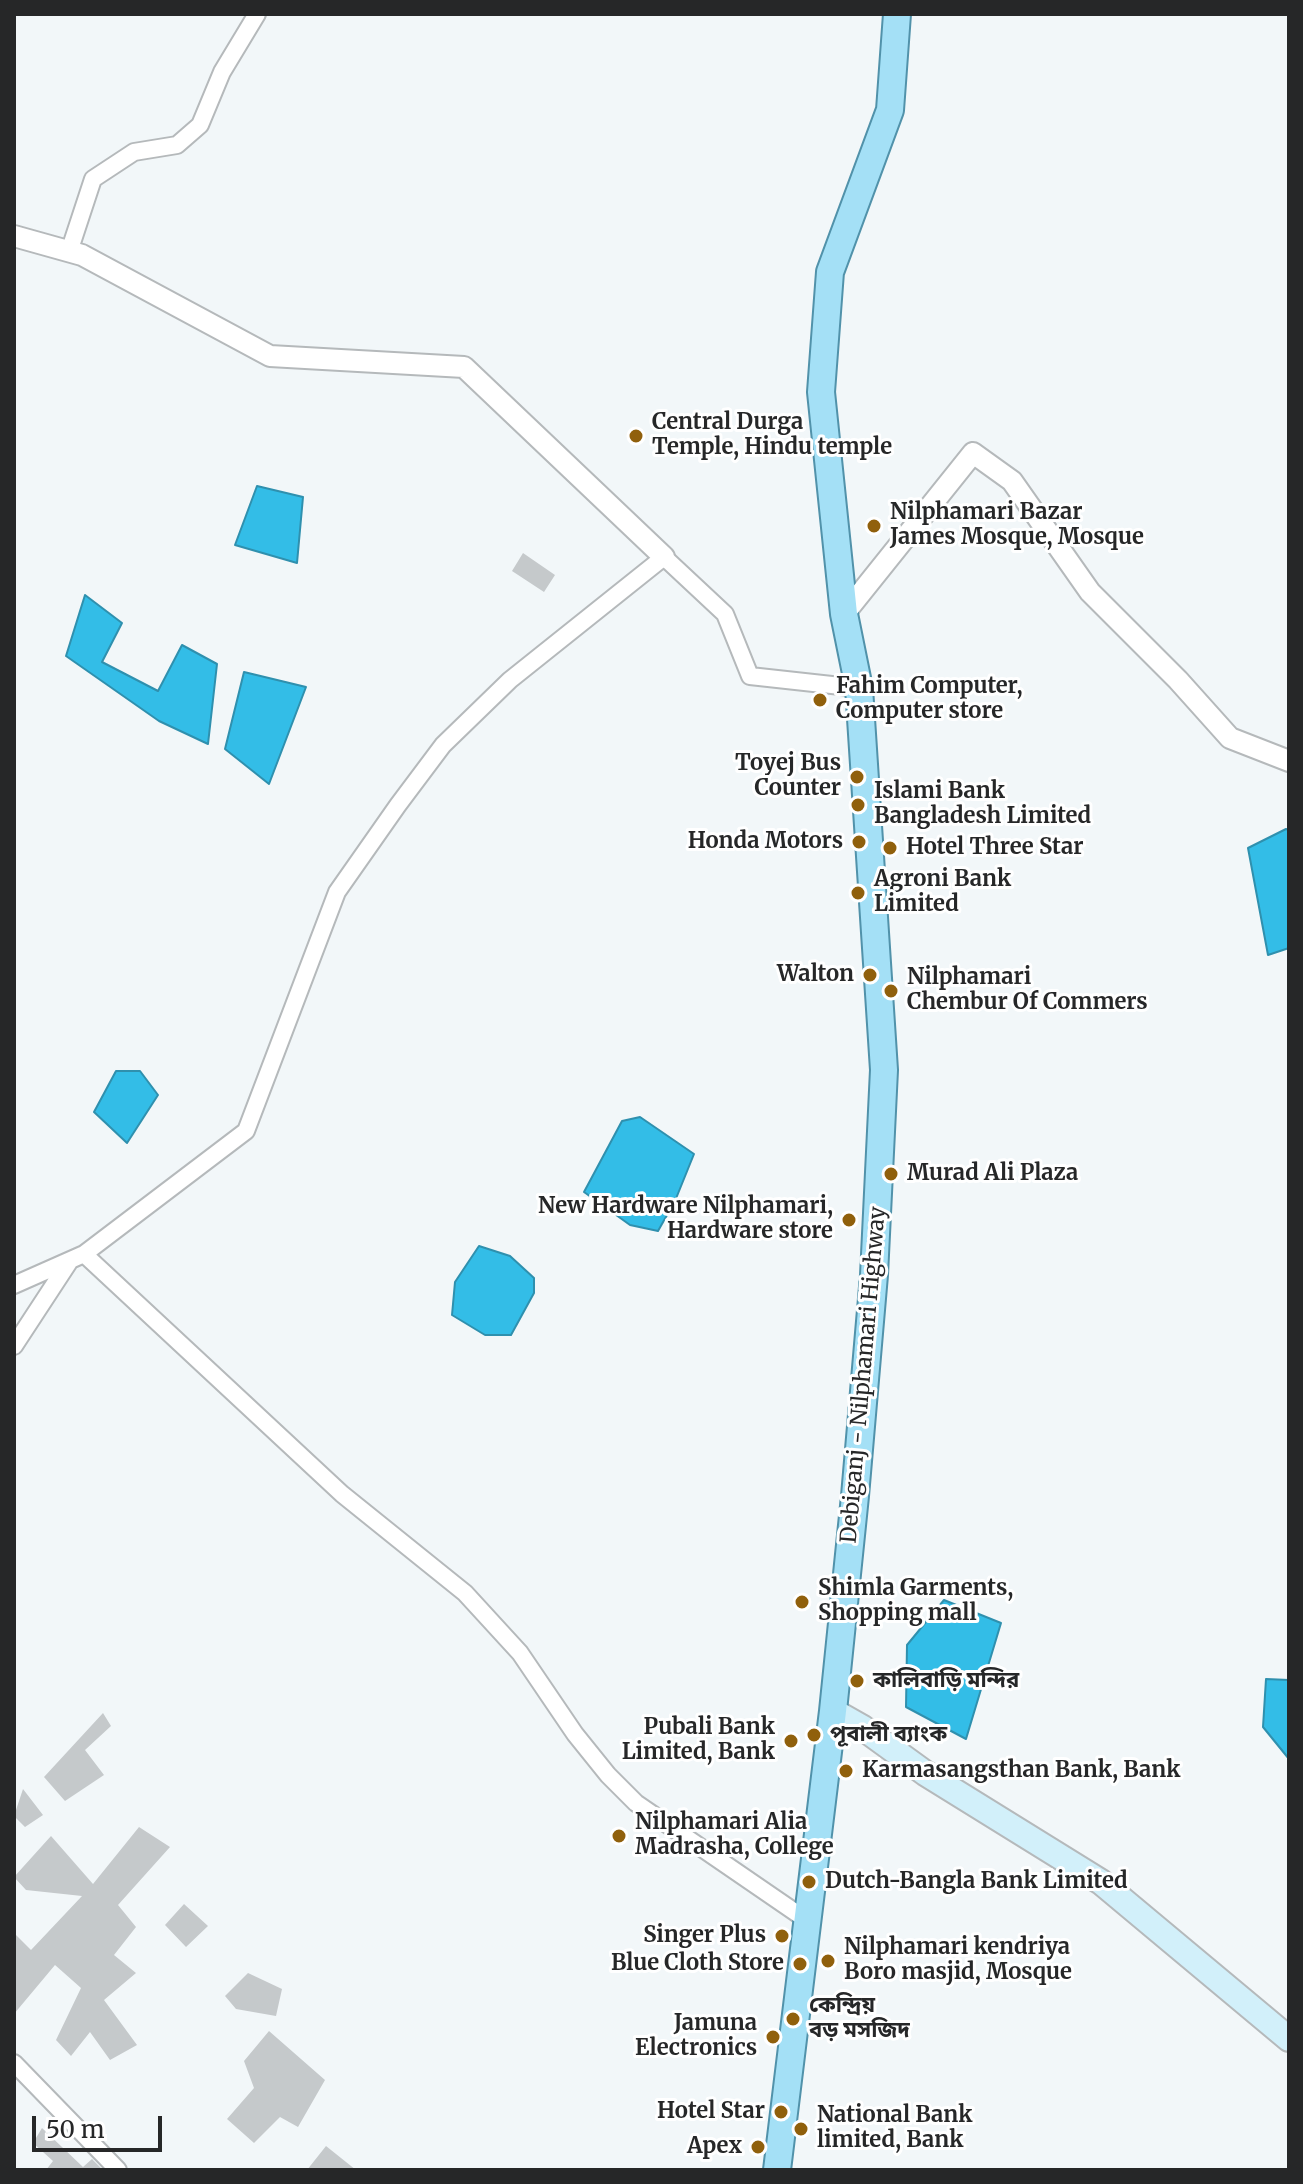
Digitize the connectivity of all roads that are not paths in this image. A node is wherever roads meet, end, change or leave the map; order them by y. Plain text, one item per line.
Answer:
1 (257, 14) edge
2 (897, 14) edge
3 (14, 236) edge
4 (69, 252) junction
5 (664, 557) junction
6 (844, 614) junction
7 (859, 688) junction
8 (1289, 761) edge
9 (76, 1258) junction
10 (14, 1285) edge
11 (14, 1346) edge
12 (833, 1711) junction
13 (808, 1921) junction
14 (1289, 2039) edge
15 (14, 2063) edge
16 (118, 2170) edge
17 (777, 2170) edge

1 - 4 street
2 - 6 main road, Debiganj - Nilphamari Highway
3 - 4 street
4 - 5 street
5 - 7 street
5 - 9 street
6 - 7 main road, Debiganj - Nilphamari Highway
6 - 8 street
7 - 12 main road, Debiganj - Nilphamari Highway
9 - 10 street
9 - 11 street
9 - 13 street
12 - 13 main road, Debiganj - Nilphamari Highway
12 - 14 main road
13 - 17 main road, Debiganj - Nilphamari Highway
15 - 16 street

